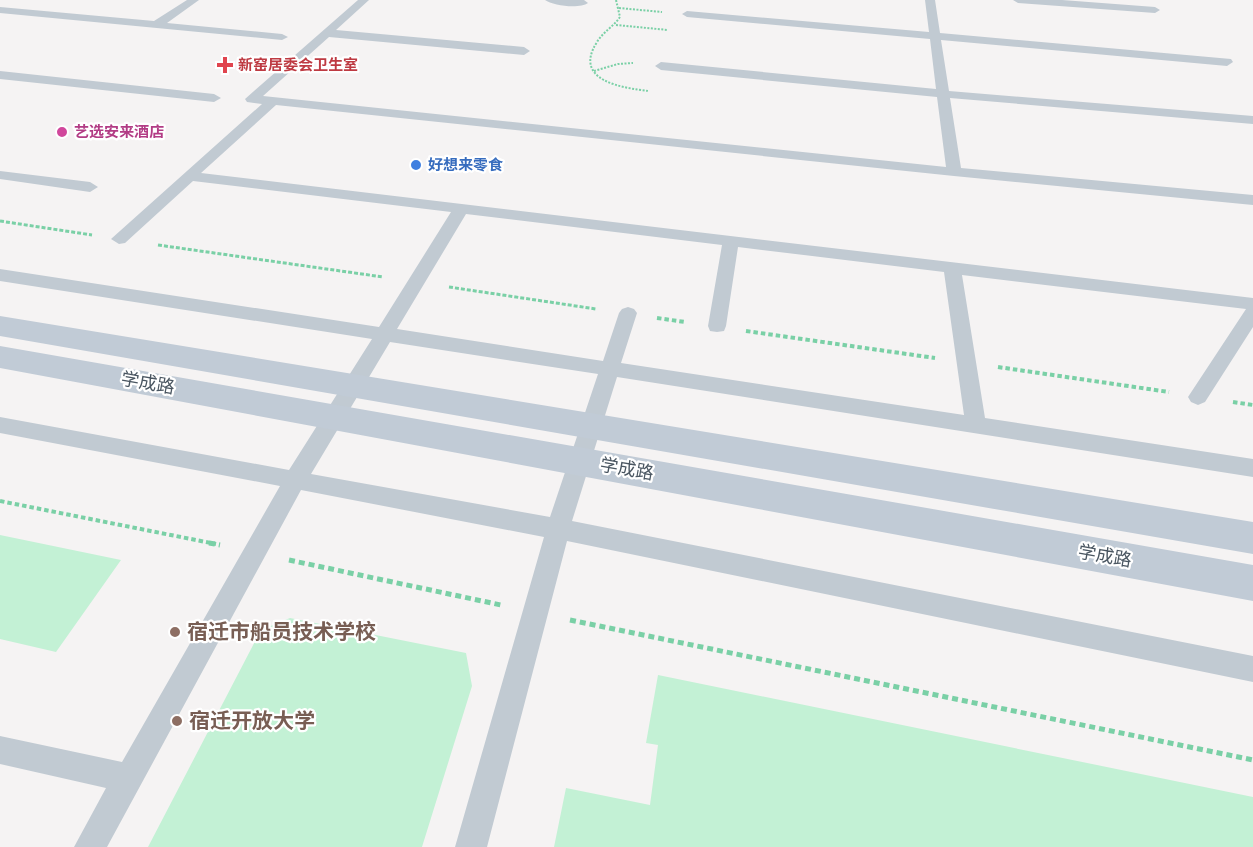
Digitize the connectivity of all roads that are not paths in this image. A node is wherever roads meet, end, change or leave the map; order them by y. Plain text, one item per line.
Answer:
1 (194, 0) edge
2 (363, 0) edge
3 (550, 0) edge
4 (930, 0) edge
5 (1018, 0) edge
6 (583, 3) dead end
7 (0, 10) edge
8 (1155, 10) dead end
9 (687, 14) road end
10 (154, 26) junction
11 (327, 33) junction
12 (282, 37) dead end
13 (935, 38) junction
14 (525, 51) dead end
15 (1227, 62) dead end
16 (661, 66) road end
17 (0, 75) edge
18 (943, 94) junction
19 (214, 98) dead end
20 (273, 101) junction
21 (1253, 120) edge
22 (954, 172) junction
23 (0, 175) edge
24 (189, 176) junction
25 (90, 187) dead end
26 (1253, 200) edge
27 (461, 209) junction
28 (119, 239) dead end
29 (731, 241) junction
30 (952, 268) junction
31 (0, 275) edge
32 (1253, 304) edge
33 (1253, 312) edge
34 (628, 313) dead end
35 (0, 326) edge
36 (717, 326) dead end
37 (384, 334) junction
38 (0, 357) edge
39 (610, 369) junction
40 (352, 386) junction
41 (1198, 397) dead end
42 (333, 416) junction
43 (0, 425) edge
44 (976, 425) junction
45 (591, 426) junction
46 (580, 461) junction
47 (1253, 468) edge
48 (295, 480) junction
49 (558, 529) junction
50 (1253, 538) edge
51 (1253, 583) edge
52 (1253, 669) edge
53 (0, 750) edge
54 (128, 778) junction
55 (90, 847) edge
56 (471, 847) edge

1 - 10 lane
2 - 11 lane
3 - 6 lane
4 - 13 lane
5 - 8 lane
7 - 10 lane
9 - 13 lane
10 - 12 lane
11 - 14 lane
11 - 20 lane
13 - 15 lane
13 - 18 lane
16 - 18 lane
17 - 19 lane
18 - 21 lane
18 - 22 lane
20 - 22 lane
20 - 24 lane
22 - 26 lane
23 - 25 lane
24 - 27 lane
24 - 28 lane
27 - 29 lane
27 - 37 lane
29 - 30 lane
29 - 36 lane
30 - 32 lane
30 - 44 lane
31 - 37 lane
33 - 41 lane
34 - 39 lane
35 - 40 main road, 学成路
37 - 39 lane
37 - 40 lane
38 - 42 main road, 学成路
39 - 44 lane
39 - 45 lane
40 - 42 lane
40 - 45 main road, 学成路
42 - 46 main road, 学成路
42 - 48 lane
43 - 48 lane
44 - 47 lane
45 - 46 lane
45 - 50 main road, 学成路
46 - 49 lane
46 - 51 main road, 学成路
48 - 49 lane
48 - 54 lane
49 - 52 lane
49 - 56 lane
53 - 54 lane
54 - 55 lane

